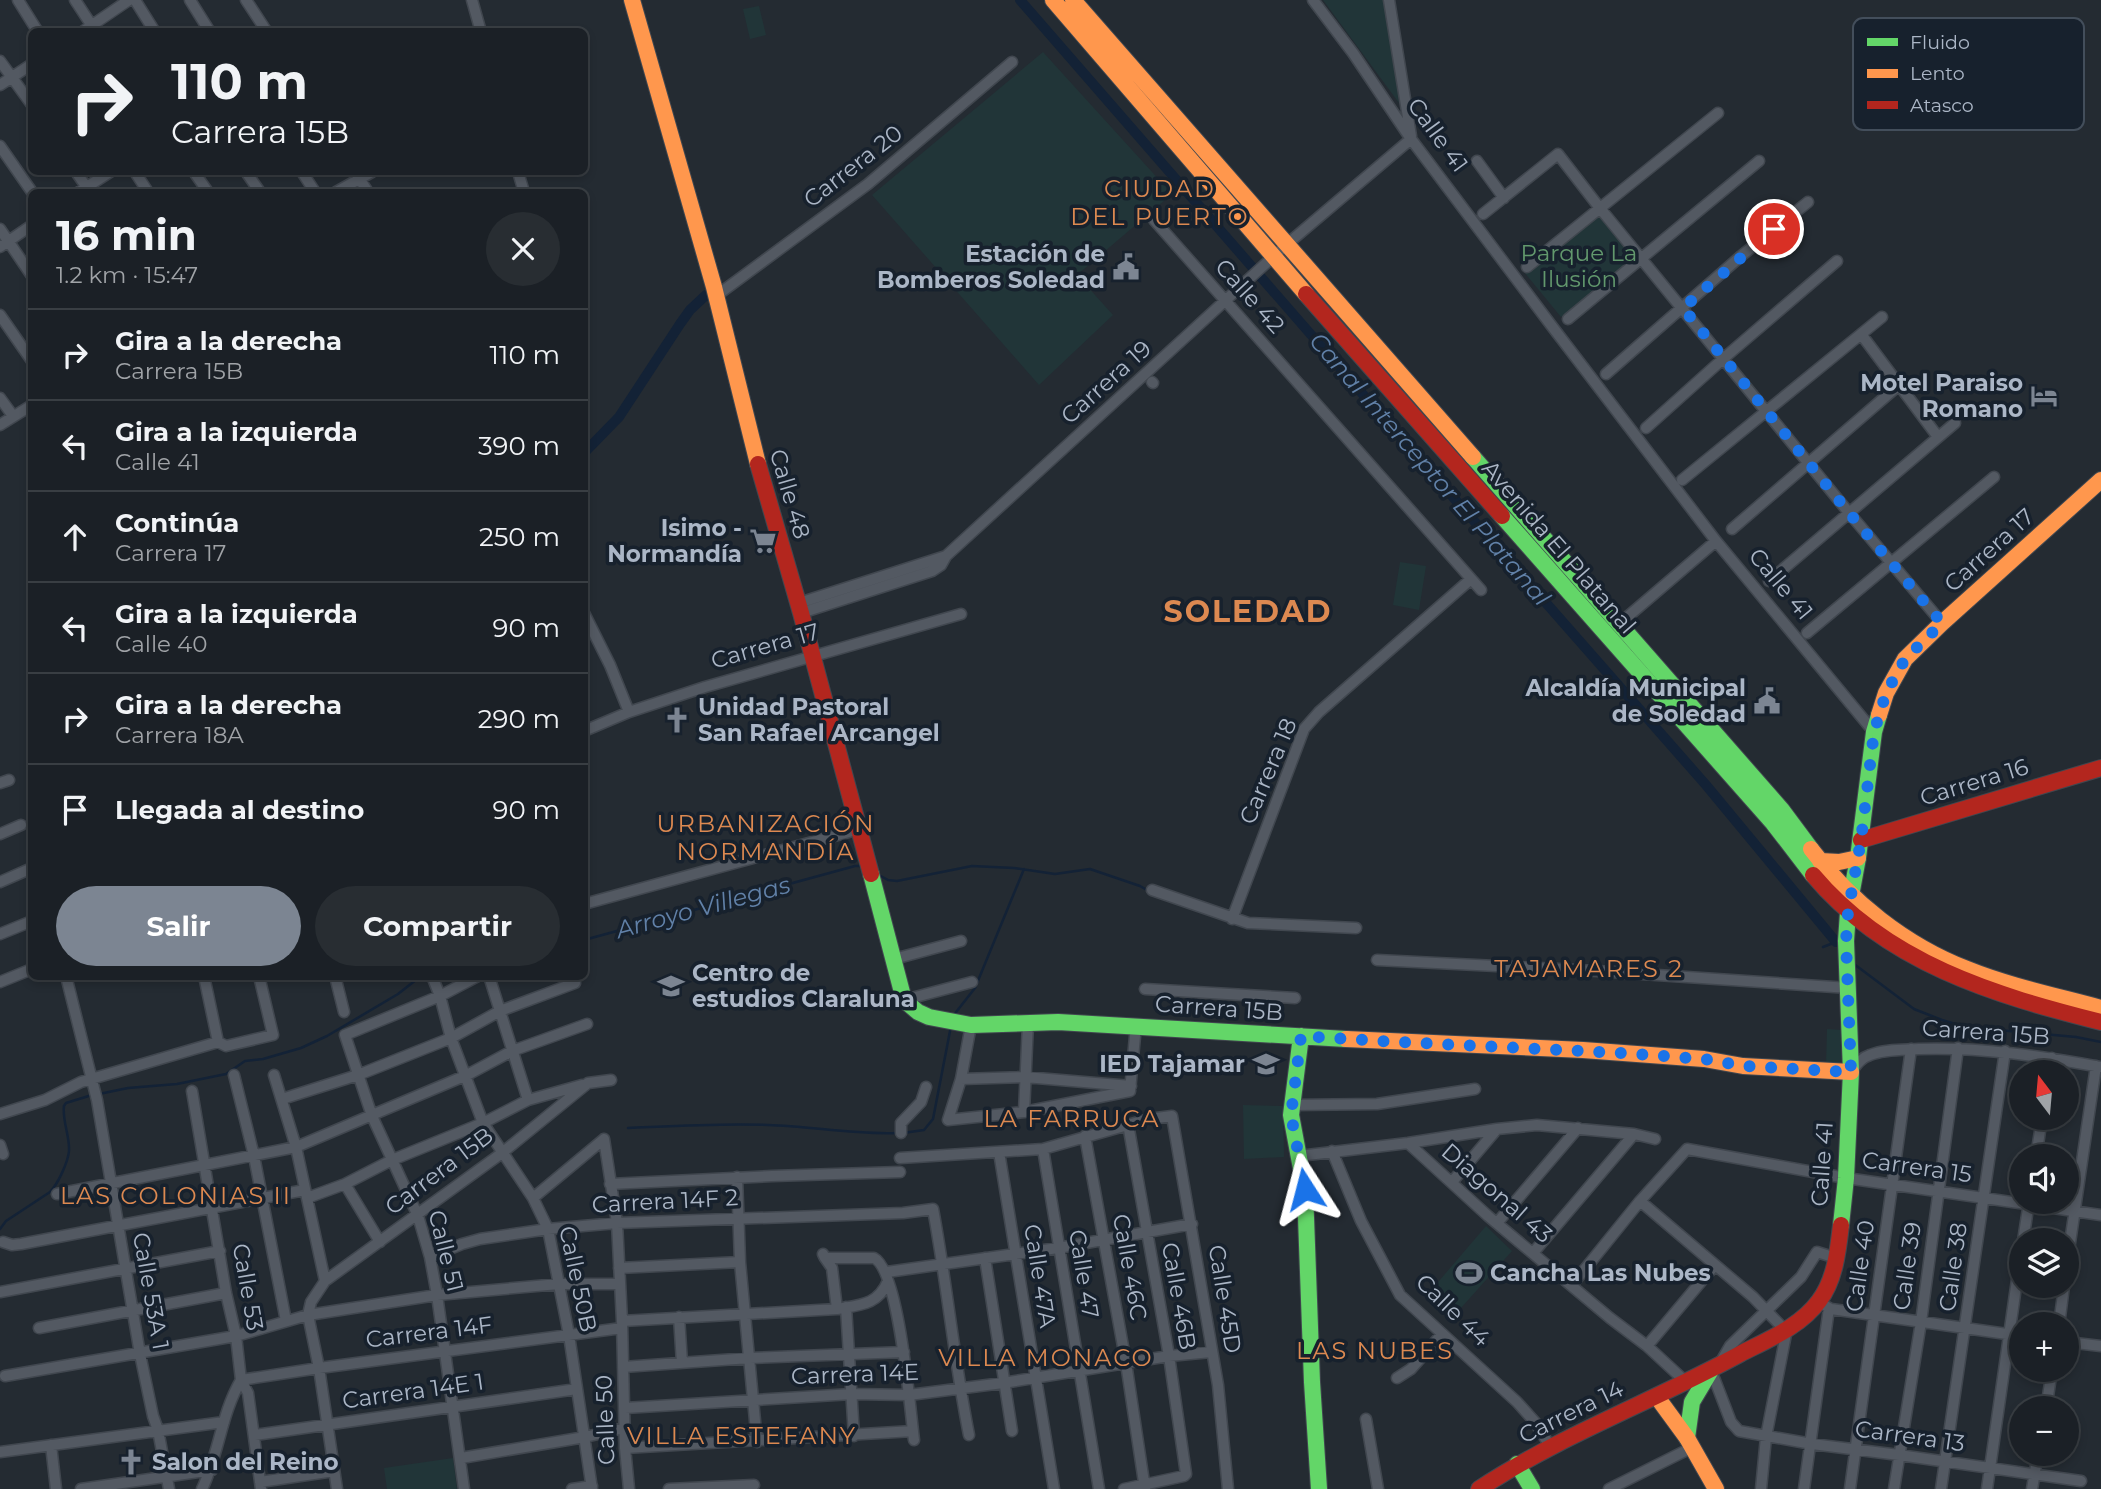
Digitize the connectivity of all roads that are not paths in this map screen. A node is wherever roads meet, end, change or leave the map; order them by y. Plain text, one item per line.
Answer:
1 (18, 0) edge
2 (75, 0) edge
3 (129, 0) edge
4 (135, 0) edge
5 (190, 0) edge
6 (246, 0) edge
7 (472, 0) edge
8 (632, 0) edge
9 (1053, 0) edge
10 (1073, 0) edge
11 (1312, 0) edge
12 (1389, 0) edge
13 (36, 28) edge
14 (89, 28) edge
15 (93, 28) edge
16 (152, 28) edge
17 (208, 28) edge
18 (264, 28) edge
19 (480, 28) edge
20 (0, 61) edge
21 (1012, 62) dead end
22 (28, 67) edge
23 (12, 77) junction
24 (0, 85) edge
25 (28, 99) edge
26 (1718, 113) dead end
27 (1411, 139) junction
28 (0, 146) edge
29 (1477, 161) dead end
30 (1759, 161) dead end
31 (106, 175) edge
32 (358, 175) edge
33 (30, 189) edge
34 (88, 189) edge
35 (340, 189) edge
36 (1504, 198) junction
37 (1808, 202) dead end
38 (1599, 207) junction
39 (1483, 214) dead end
40 (1154, 220) dead end
41 (28, 228) edge
42 (0, 229) edge
43 (4, 244) edge
44 (1286, 244) junction
45 (1641, 257) junction
46 (1270, 259) junction
47 (1837, 261) dead end
48 (1527, 267) dead end
49 (28, 271) edge
50 (716, 295) junction
51 (1226, 300) junction
52 (1683, 308) junction
53 (0, 315) edge
54 (1882, 317) dead end
55 (1568, 318) dead end
56 (1861, 334) junction
57 (28, 355) edge
58 (1724, 358) junction
59 (1606, 374) dead end
60 (1899, 385) junction
61 (0, 398) edge
62 (28, 407) edge
63 (1767, 410) junction
64 (13, 416) junction
65 (1955, 423) dead end
66 (0, 425) edge
67 (1646, 428) dead end
68 (1938, 437) junction
69 (1808, 463) junction
70 (1994, 477) dead end
71 (1682, 480) dead end
72 (2101, 480) edge
73 (1850, 514) junction
74 (1732, 529) dead end
75 (1716, 541) junction
76 (1890, 562) junction
77 (1471, 579) junction
78 (1769, 581) dead end
79 (1481, 590) dead end
80 (800, 608) junction
81 (961, 614) dead end
82 (588, 621) edge
83 (1942, 623) junction
84 (1619, 624) junction
85 (1807, 633) dead end
86 (813, 655) junction
87 (629, 712) junction
88 (588, 729) edge
89 (1874, 732) junction
90 (2101, 768) edge
91 (21, 825) dead end
92 (860, 829) junction
93 (0, 834) edge
94 (1861, 840) junction
95 (1858, 858) junction
96 (1819, 861) junction
97 (28, 870) edge
98 (0, 882) edge
99 (1152, 890) dead end
100 (1851, 894) junction
101 (588, 903) edge
102 (1848, 912) junction
103 (1233, 919) junction
104 (28, 923) edge
105 (1356, 928) dead end
106 (0, 934) edge
107 (961, 941) dead end
108 (894, 960) junction
109 (1377, 960) dead end
110 (28, 971) edge
111 (67, 980) edge
112 (205, 980) edge
113 (260, 980) edge
114 (336, 980) edge
115 (434, 980) edge
116 (470, 980) edge
117 (490, 980) edge
118 (1849, 980) junction
119 (0, 982) edge
120 (972, 982) dead end
121 (575, 983) dead end
122 (1145, 989) dead end
123 (440, 996) junction
124 (1295, 998) dead end
125 (904, 1000) junction
126 (2101, 1008) edge
127 (344, 1012) dead end
128 (500, 1012) junction
129 (2101, 1022) edge
130 (1028, 1023) junction
131 (587, 1024) dead end
132 (958, 1024) junction
133 (1136, 1026) junction
134 (1301, 1036) junction
135 (451, 1038) junction
136 (218, 1042) junction
137 (1958, 1048) junction
138 (1910, 1049) junction
139 (512, 1051) junction
140 (2005, 1051) junction
141 (2052, 1058) joint
142 (2099, 1066) edge
143 (1851, 1072) junction
144 (234, 1074) dead end
145 (274, 1075) dead end
146 (358, 1075) junction
147 (467, 1075) junction
148 (1025, 1077) junction
149 (91, 1079) junction
150 (961, 1079) junction
151 (611, 1080) dead end
152 (588, 1083) junction
153 (926, 1087) dead end
154 (1130, 1088) junction
155 (1475, 1089) dead end
156 (192, 1091) dead end
157 (282, 1099) junction
158 (528, 1100) junction
159 (1292, 1104) junction
160 (1024, 1112) junction
161 (0, 1114) edge
162 (372, 1116) junction
163 (483, 1123) junction
164 (1128, 1124) junction
165 (1578, 1128) junction
166 (1497, 1129) junction
167 (901, 1133) dead end
168 (1634, 1135) junction
169 (1086, 1136) junction
170 (1655, 1139) dead end
171 (1408, 1143) junction
172 (296, 1147) junction
173 (1043, 1149) junction
174 (1332, 1151) junction
175 (999, 1152) junction
176 (502, 1153) junction
177 (254, 1156) junction
178 (1299, 1156) junction
179 (900, 1158) dead end
180 (392, 1160) junction
181 (206, 1164) junction
182 (900, 1172) dead end
183 (737, 1177) junction
184 (2079, 1177) edge
185 (1846, 1178) junction
186 (1452, 1182) junction
187 (112, 1183) junction
188 (345, 1184) junction
189 (610, 1184) junction
190 (1892, 1184) junction
191 (1938, 1191) junction
192 (57, 1194) dead end
193 (306, 1194) junction
194 (533, 1198) junction
195 (1984, 1198) junction
196 (262, 1199) junction
197 (1640, 1201) junction
198 (2009, 1201) edge
199 (213, 1208) junction
200 (2079, 1211) edge
201 (2101, 1215) edge
202 (418, 1216) junction
203 (738, 1218) junction
204 (617, 1223) junction
205 (1497, 1223) junction
206 (1192, 1224) junction
207 (118, 1225) junction
208 (548, 1228) junction
209 (1146, 1232) junction
210 (1104, 1238) junction
211 (3, 1242) dead end
212 (380, 1242) junction
213 (1058, 1248) junction
214 (220, 1251) junction
215 (1015, 1253) junction
216 (1533, 1253) junction
217 (430, 1257) junction
218 (985, 1258) junction
219 (1836, 1258) junction
220 (740, 1262) junction
221 (943, 1265) junction
222 (1714, 1265) junction
223 (125, 1268) junction
224 (619, 1268) junction
225 (887, 1277) junction
226 (325, 1281) junction
227 (559, 1284) junction
228 (620, 1284) junction
229 (1572, 1285) junction
230 (0, 1292) edge
231 (226, 1293) junction
232 (437, 1295) junction
233 (1824, 1305) junction
234 (841, 1308) junction
235 (132, 1311) junction
236 (1766, 1311) junction
237 (308, 1315) junction
238 (746, 1315) junction
239 (1874, 1316) junction
240 (679, 1317) junction
241 (286, 1321) junction
242 (1921, 1322) junction
243 (622, 1324) junction
244 (1965, 1327) junction
245 (39, 1328) dead end
246 (1786, 1330) junction
247 (1442, 1334) junction
248 (2009, 1334) joint
249 (569, 1335) junction
250 (236, 1336) junction
251 (2079, 1342) edge
252 (2101, 1343) edge
253 (1647, 1346) junction
254 (444, 1352) junction
255 (904, 1352) junction
256 (1212, 1352) junction
257 (850, 1353) junction
258 (140, 1354) junction
259 (1169, 1356) junction
260 (750, 1358) junction
261 (682, 1363) junction
262 (1126, 1363) junction
263 (623, 1367) junction
264 (319, 1368) junction
265 (1715, 1368) junction
266 (1079, 1370) junction
267 (5, 1376) dead end
268 (1035, 1377) junction
269 (1396, 1378) dead end
270 (241, 1380) junction
271 (1686, 1382) junction
272 (1003, 1383) junction
273 (577, 1389) junction
274 (959, 1389) junction
275 (852, 1394) junction
276 (909, 1395) junction
277 (1657, 1396) junction
278 (753, 1400) junction
279 (452, 1406) junction
280 (625, 1408) junction
281 (1367, 1419) dead end
282 (224, 1422) junction
283 (328, 1424) junction
284 (624, 1428) junction
285 (158, 1430) junction
286 (1012, 1430) dead end
287 (255, 1435) junction
288 (969, 1435) dead end
289 (854, 1436) junction
290 (585, 1437) junction
291 (1766, 1437) junction
292 (757, 1442) junction
293 (1690, 1443) junction
294 (1812, 1444) junction
295 (51, 1445) junction
296 (1550, 1446) junction
297 (625, 1448) junction
298 (1856, 1449) junction
299 (0, 1452) edge
300 (1899, 1455) junction
301 (461, 1458) junction
302 (1946, 1462) junction
303 (1517, 1464) junction
304 (2036, 1466) edge
305 (1990, 1469) junction
306 (212, 1470) junction
307 (334, 1471) junction
308 (167, 1476) junction
309 (2034, 1476) junction
310 (2081, 1482) dead end
311 (261, 1485) edge
312 (754, 1485) dead end
313 (1145, 1487) edge
314 (592, 1488) edge
315 (1712, 1488) edge
316 (56, 1489) edge
317 (81, 1489) edge
318 (169, 1489) edge
319 (202, 1489) edge
320 (337, 1489) edge
321 (464, 1489) edge
322 (572, 1489) edge
323 (629, 1489) edge
324 (669, 1489) edge
325 (1054, 1489) edge
326 (1099, 1489) edge
327 (1124, 1489) edge
328 (1228, 1489) edge
329 (1319, 1489) edge
330 (1378, 1489) edge
331 (1479, 1489) edge
332 (1532, 1489) edge
333 (1609, 1489) edge
334 (1761, 1489) edge
335 (1804, 1489) edge
336 (1850, 1489) edge
337 (1894, 1489) edge
338 (1941, 1489) edge
339 (1987, 1489) edge
340 (2032, 1489) edge

1 - 13 street
2 - 14 street
3 - 15 street
4 - 16 street
5 - 17 street
6 - 18 street
7 - 19 street
8 - 50 main road, Calle 48
9 - 46 main road, Avenida El Platanal
10 - 44 main road, Avenida El Platanal
11 - 27 street, Calle 41
12 - 27 street
20 - 23 street
21 - 50 street, Carrera 20
22 - 23 street
23 - 24 street
23 - 25 street
26 - 38 street
27 - 44 street, Carrera 19
27 - 75 street, Calle 41
28 - 33 street
29 - 36 street
30 - 45 street
31 - 34 street
32 - 35 street
36 - 38 street
36 - 39 street
37 - 52 street
38 - 45 street
38 - 48 street
40 - 51 street, Calle 42
41 - 43 street
42 - 43 street
43 - 49 street
44 - 46 street, Carrera 19
44 - 84 main road, Avenida El Platanal
45 - 52 street
45 - 55 street
46 - 51 street, Carrera 19
46 - 102 main road, Avenida El Platanal
47 - 58 street
50 - 80 main road, Calle 48
51 - 77 street, Calle 42
51 - 80 street, Carrera 19
52 - 58 street
52 - 59 street
53 - 57 street
54 - 56 street
56 - 60 street
56 - 63 street
58 - 63 street
58 - 67 street
60 - 68 street
60 - 69 street
61 - 64 street
62 - 64 street
63 - 69 street
63 - 71 street
64 - 66 street
65 - 68 street
68 - 73 street
69 - 73 street
69 - 74 street
70 - 76 street
72 - 83 main road, Carrera 17
73 - 76 street
73 - 78 street
75 - 84 street
75 - 89 street, Calle 41
76 - 83 street
76 - 85 street
77 - 79 street, Calle 42
77 - 103 street, Carrera 18
80 - 86 main road, Calle 48
81 - 86 street, Carrera 17
82 - 87 street
83 - 89 main road, Carrera 17
84 - 96 main road, Avenida El Platanal
86 - 87 street, Carrera 17
86 - 92 main road, Calle 48
87 - 88 street, Carrera 17
89 - 94 main road, Calle 41
90 - 94 main road, Carrera 16
91 - 93 street
92 - 101 street
92 - 108 main road, Calle 48
94 - 95 main road, Calle 41
95 - 96 main road
95 - 100 main road, Calle 41
96 - 100 main road, Avenida El Platanal
97 - 98 street
99 - 103 street
100 - 102 main road, Calle 41
100 - 126 main road, Avenida El Platanal
102 - 118 main road, Calle 41
102 - 129 main road, Avenida El Platanal
103 - 105 street
104 - 106 street
107 - 108 street
108 - 125 main road, Calle 48
109 - 118 street
110 - 119 street
111 - 149 street, Calle 53A 1
112 - 136 street
113 - 136 street
114 - 127 street
115 - 123 street, Calle 50B
116 - 123 street
117 - 128 street
118 - 143 main road, Calle 41
120 - 125 street
121 - 128 street
122 - 124 street
123 - 135 street, Calle 50B
123 - 146 street, Calle 51
125 - 132 main road, Carrera 15B
128 - 135 street
128 - 139 street
130 - 132 main road, Carrera 15B
130 - 133 main road, Carrera 15B
130 - 148 street
131 - 139 street
132 - 150 street
133 - 134 main road, Carrera 15B
133 - 154 street
134 - 143 main road, Carrera 15B
134 - 159 main road
135 - 146 street
135 - 147 street, Calle 50B
136 - 149 street
137 - 138 street, Carrera 15B
137 - 140 street, Carrera 15B
137 - 191 street, Calle 39
138 - 143 street, Carrera 15B
138 - 190 street, Calle 40
139 - 147 street
139 - 158 street
140 - 141 street, Carrera 15B
140 - 195 street, Calle 38
141 - 142 street, Carrera 15B
142 - 184 street
143 - 185 main road, Calle 41
144 - 177 street
145 - 157 street
146 - 157 street
146 - 162 street, Calle 51
147 - 162 street
147 - 163 street, Calle 50B
148 - 150 street
148 - 154 street
148 - 160 street
149 - 161 street
149 - 187 street, Calle 53A 1
150 - 160 street
151 - 152 street
152 - 158 street
152 - 176 street, Carrera 15B
153 - 167 street
154 - 160 street
155 - 159 street
156 - 181 street, Calle 53
157 - 172 street
158 - 163 street
159 - 178 main road
162 - 172 street
162 - 180 street, Calle 51
163 - 176 street, Calle 50B
163 - 180 street
164 - 169 street
164 - 206 street, Calle 45D
164 - 209 street, Calle 46B
165 - 166 street
165 - 168 street
165 - 205 street
166 - 171 street
166 - 186 street
168 - 170 street
168 - 216 street
169 - 173 street
169 - 210 street, Calle 46C
171 - 174 street
171 - 186 street, Diagonal 43
172 - 177 street
172 - 193 street
173 - 175 street
173 - 213 street, Calle 47
174 - 178 street
174 - 247 street, Calle 44
175 - 179 street
175 - 215 street, Calle 47A
176 - 194 street, Calle 50B
176 - 202 street, Carrera 15B
177 - 181 street
177 - 196 street
178 - 329 main road
180 - 188 street
180 - 202 street, Calle 51
181 - 187 street
181 - 199 street, Calle 53
182 - 183 street
183 - 189 street
183 - 203 street
185 - 190 street, Carrera 15
185 - 197 street, Carrera 15
185 - 219 main road, Calle 41
186 - 205 street, Diagonal 43
187 - 192 street
187 - 207 street, Calle 53A 1
188 - 193 street
188 - 212 street
189 - 194 street, Calle 50
189 - 204 street, Calle 50
190 - 191 street, Carrera 15
190 - 239 street, Calle 40
191 - 195 street, Carrera 15
191 - 242 street, Calle 39
193 - 196 street
193 - 226 street
194 - 208 street, Calle 50B
195 - 198 street, Carrera 15
195 - 244 street, Calle 38
196 - 199 street
196 - 241 street
197 - 222 street
197 - 229 street
199 - 207 street
199 - 214 street, Calle 53
200 - 201 street, Carrera 15
202 - 212 street, Carrera 15B
202 - 217 street, Calle 51
203 - 204 street, Carrera 14F 2
203 - 220 street
203 - 221 street, Carrera 14F 2
204 - 208 street, Carrera 14F 2
204 - 224 street, Calle 50
205 - 216 street, Diagonal 43
206 - 209 street
206 - 256 street, Calle 45D
207 - 211 street
207 - 223 street, Calle 53A 1
208 - 217 street, Carrera 14F 2
208 - 227 street, Calle 50B
209 - 210 street
209 - 259 street, Calle 46B
210 - 213 street
210 - 262 street, Calle 46C
212 - 226 street, Carrera 15B
213 - 215 street
213 - 266 street, Calle 47
214 - 223 street
214 - 231 street, Calle 53
215 - 218 street
215 - 268 street, Calle 47A
216 - 229 street, Diagonal 43
217 - 232 street, Calle 51
218 - 221 street
218 - 272 street
219 - 233 main road, Calle 41
219 - 236 street
220 - 224 street
220 - 238 street
221 - 225 street
221 - 274 street
222 - 236 street
222 - 253 street
223 - 230 street
223 - 235 street, Calle 53A 1
224 - 228 street, Calle 50
225 - 234 street, Carrera 14F
225 - 234 street
225 - 255 street
226 - 237 street, Carrera 15B
227 - 228 street
227 - 232 street
227 - 249 street, Calle 50B
228 - 243 street, Calle 50
229 - 253 street, Diagonal 43
231 - 235 street
231 - 250 street, Calle 53
232 - 237 street
232 - 254 street, Calle 51
233 - 239 street
233 - 246 main road, Carrera 14
233 - 294 street, Calle 41
234 - 238 street, Carrera 14F
234 - 257 street
235 - 245 street
235 - 258 street, Calle 53A 1
236 - 246 street
236 - 265 street
237 - 241 street
237 - 264 street
238 - 240 street, Carrera 14F
238 - 260 street
239 - 242 street
239 - 298 street, Calle 40
240 - 243 street, Carrera 14F
240 - 261 street
241 - 250 street
242 - 244 street
242 - 300 street, Calle 39
243 - 249 street, Carrera 14F
243 - 263 street, Calle 50
244 - 248 street
244 - 302 street, Calle 38
246 - 265 main road, Carrera 14
246 - 291 street
247 - 269 street
247 - 296 street, Calle 44
248 - 305 street
249 - 254 street, Carrera 14F
249 - 273 street, Calle 50B
250 - 258 street
250 - 270 street, Calle 53
251 - 252 street
253 - 271 street, Diagonal 43
254 - 264 street, Carrera 14F
254 - 279 street, Calle 51
255 - 257 street
255 - 276 street
256 - 259 street, Carrera 14E
256 - 328 street, Calle 45D
257 - 260 street
257 - 275 street
258 - 267 street
258 - 285 street, Calle 53A 1
259 - 262 street, Carrera 14E
259 - 313 street, Calle 46B
260 - 261 street
260 - 278 street
261 - 263 street
262 - 266 street, Carrera 14E
262 - 313 street, Calle 46C
263 - 280 street, Calle 50
264 - 270 street, Carrera 14F
264 - 283 street
265 - 271 main road, Carrera 14
265 - 291 street, Carrera 13
265 - 293 main road
266 - 268 street, Carrera 14E
266 - 326 street, Calle 47
268 - 272 street, Carrera 14E
268 - 325 street, Calle 47A
270 - 282 street
270 - 287 street, Calle 53
271 - 277 main road, Carrera 14
272 - 274 street, Carrera 14E
272 - 286 street
273 - 279 street, Carrera 14E 1
273 - 290 street, Calle 50B
274 - 276 street, Carrera 14E
274 - 288 street
275 - 276 street, Carrera 14E
275 - 278 street, Carrera 14E
275 - 289 street
276 - 289 street
277 - 293 main road
277 - 296 main road, Carrera 14
278 - 280 street, Carrera 14E
278 - 292 street
279 - 283 street, Carrera 14E 1
279 - 301 street, Calle 51
280 - 284 street, Calle 50
281 - 330 street
282 - 285 street
282 - 306 street
283 - 287 street, Carrera 14E 1
283 - 307 street
284 - 290 street
284 - 297 street, Calle 50
285 - 295 street
285 - 308 street, Calle 53A 1
287 - 311 street, Calle 53
289 - 292 street
290 - 301 street
290 - 314 street, Calle 50B
291 - 294 street, Carrera 13
291 - 334 street
292 - 297 street
293 - 315 main road
293 - 333 street
294 - 298 street, Carrera 13
294 - 335 street, Calle 41
295 - 299 street
295 - 316 street
296 - 303 main road, Carrera 14
297 - 323 street, Calle 50
298 - 300 street, Carrera 13
298 - 336 street, Calle 40
300 - 302 street, Carrera 13
300 - 337 street, Calle 39
301 - 321 street, Calle 51
302 - 305 street, Carrera 13
302 - 338 street, Calle 38
303 - 331 main road, Carrera 14
303 - 332 main road
304 - 309 street
305 - 309 street, Carrera 13
305 - 339 street
306 - 308 street
306 - 319 street
307 - 311 street
307 - 320 street
308 - 317 street
308 - 318 street, Calle 53A 1
309 - 310 street, Carrera 13
309 - 340 street
312 - 324 street
313 - 327 street
314 - 322 street

